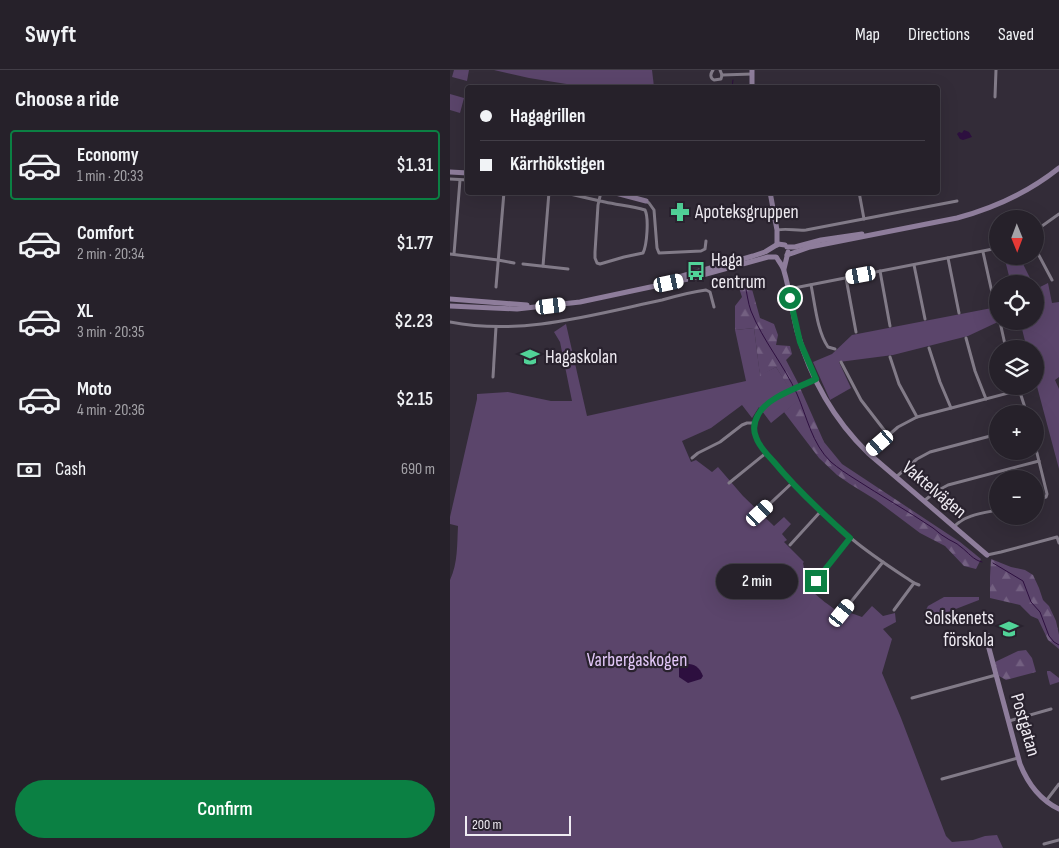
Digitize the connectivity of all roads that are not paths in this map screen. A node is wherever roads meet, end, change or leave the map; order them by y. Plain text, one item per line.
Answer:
1 (713, 70) edge
2 (720, 70) edge
3 (996, 70) edge
4 (752, 72) edge
5 (722, 75) junction
6 (752, 85) edge
7 (995, 97) dead end
8 (1059, 168) edge
9 (450, 172) edge
10 (465, 173) edge
11 (450, 179) edge
12 (460, 180) junction
13 (465, 180) edge
14 (504, 195) edge
15 (548, 195) edge
16 (574, 195) edge
17 (600, 195) edge
18 (623, 195) edge
19 (771, 195) edge
20 (860, 195) edge
21 (599, 201) junction
22 (646, 201) joint
23 (957, 201) dead end
24 (1059, 214) edge
25 (864, 219) junction
26 (1044, 225) edge
27 (777, 230) junction
28 (885, 232) junction
29 (706, 241) dead end
30 (776, 246) junction
31 (786, 246) junction
32 (989, 250) edge
33 (983, 252) junction
34 (452, 254) edge
35 (787, 255) junction
36 (776, 257) junction
37 (948, 258) junction
38 (498, 260) junction
39 (514, 263) dead end
40 (523, 264) dead end
41 (914, 265) junction
42 (1044, 265) edge
43 (543, 266) junction
44 (568, 269) dead end
45 (784, 269) junction
46 (880, 271) junction
47 (846, 278) junction
48 (989, 279) edge
49 (1052, 280) dead end
50 (811, 285) junction
51 (496, 287) dead end
52 (788, 289) junction
53 (613, 295) junction
54 (450, 299) edge
55 (450, 306) edge
56 (545, 306) junction
57 (714, 307) dead end
58 (959, 313) dead end
59 (925, 319) dead end
60 (450, 322) edge
61 (890, 326) dead end
62 (496, 327) junction
63 (856, 332) dead end
64 (966, 338) dead end
65 (928, 348) dead end
66 (835, 349) dead end
67 (890, 357) dead end
68 (841, 362) dead end
69 (493, 377) dead end
70 (816, 379) junction
71 (998, 395) edge
72 (986, 399) junction
73 (951, 408) junction
74 (917, 417) junction
75 (754, 423) junction
76 (888, 435) junction
77 (989, 436) edge
78 (766, 453) junction
79 (868, 453) junction
80 (692, 458) dead end
81 (1039, 461) joint
82 (1041, 470) edge
83 (896, 477) junction
84 (1044, 482) edge
85 (729, 483) dead end
86 (792, 483) junction
87 (1044, 497) edge
88 (924, 501) junction
89 (821, 512) junction
90 (989, 512) edge
91 (760, 513) dead end
92 (954, 527) junction
93 (850, 538) junction
94 (1059, 543) edge
95 (790, 545) dead end
96 (987, 555) joint
97 (883, 562) junction
98 (914, 583) junction
99 (920, 585) dead end
100 (810, 588) dead end
101 (894, 610) dead end
102 (842, 613) dead end
103 (989, 636) dead end
104 (996, 675) junction
105 (912, 698) dead end
106 (1051, 709) dead end
107 (1008, 721) junction
108 (1018, 758) junction
109 (942, 779) dead end
110 (1059, 784) edge
111 (1046, 800) junction
112 (1059, 809) edge
113 (1059, 840) edge
114 (1044, 844) dead end

1 - 5 street
2 - 5 street
3 - 7 street
4 - 5 street
4 - 6 main road
8 - 28 main road
9 - 10 main road
11 - 12 street
12 - 13 street
12 - 34 street
14 - 38 street
15 - 43 street
16 - 21 street
17 - 21 street
18 - 22 main road
19 - 27 main road
20 - 25 street
21 - 21 street
22 - 29 street
23 - 25 street
24 - 26 street
25 - 27 street
27 - 30 main road
27 - 31 main road
28 - 31 main road
28 - 35 main road
30 - 31 main road
30 - 36 main road
30 - 53 main road
31 - 35 main road
32 - 33 street
33 - 37 street
33 - 48 street
34 - 38 street
35 - 36 main road
35 - 45 main road, Vaktelvägen
36 - 45 main road, Vaktelvägen
36 - 53 main road
37 - 41 street
37 - 58 street
38 - 39 street
38 - 51 street
40 - 43 street
41 - 46 street
41 - 59 street
42 - 49 street
43 - 44 street
45 - 52 main road, Vaktelvägen
46 - 47 street
46 - 61 street
47 - 50 street
47 - 63 street
50 - 52 street
50 - 66 street
52 - 70 main road, Vaktelvägen
53 - 56 main road
54 - 56 main road
55 - 56 main road
57 - 62 street
60 - 62 street
62 - 69 street
64 - 72 street
65 - 73 street
67 - 74 street
68 - 76 street
70 - 75 street
70 - 79 main road, Vaktelvägen
71 - 72 street
72 - 73 street
73 - 74 street
74 - 76 street
75 - 78 street
75 - 80 street
76 - 79 street
77 - 83 street
78 - 85 street
78 - 86 street
79 - 83 main road, Vaktelvägen
81 - 82 street
81 - 88 street
83 - 88 main road, Vaktelvägen
84 - 87 street
86 - 89 street
86 - 91 street
88 - 92 main road, Vaktelvägen
89 - 93 street
89 - 95 street
90 - 92 street
92 - 96 main road, Vaktelvägen
93 - 97 street
93 - 100 street
94 - 96 street, Vaktelvägen
97 - 98 street
97 - 102 street
98 - 99 street
98 - 101 street
103 - 104 main road, Postgatan
104 - 105 street
104 - 107 main road, Postgatan
106 - 107 street
107 - 108 main road, Postgatan
108 - 109 street
108 - 111 main road, Postgatan
110 - 111 street
111 - 112 main road, Postgatan
113 - 114 street

